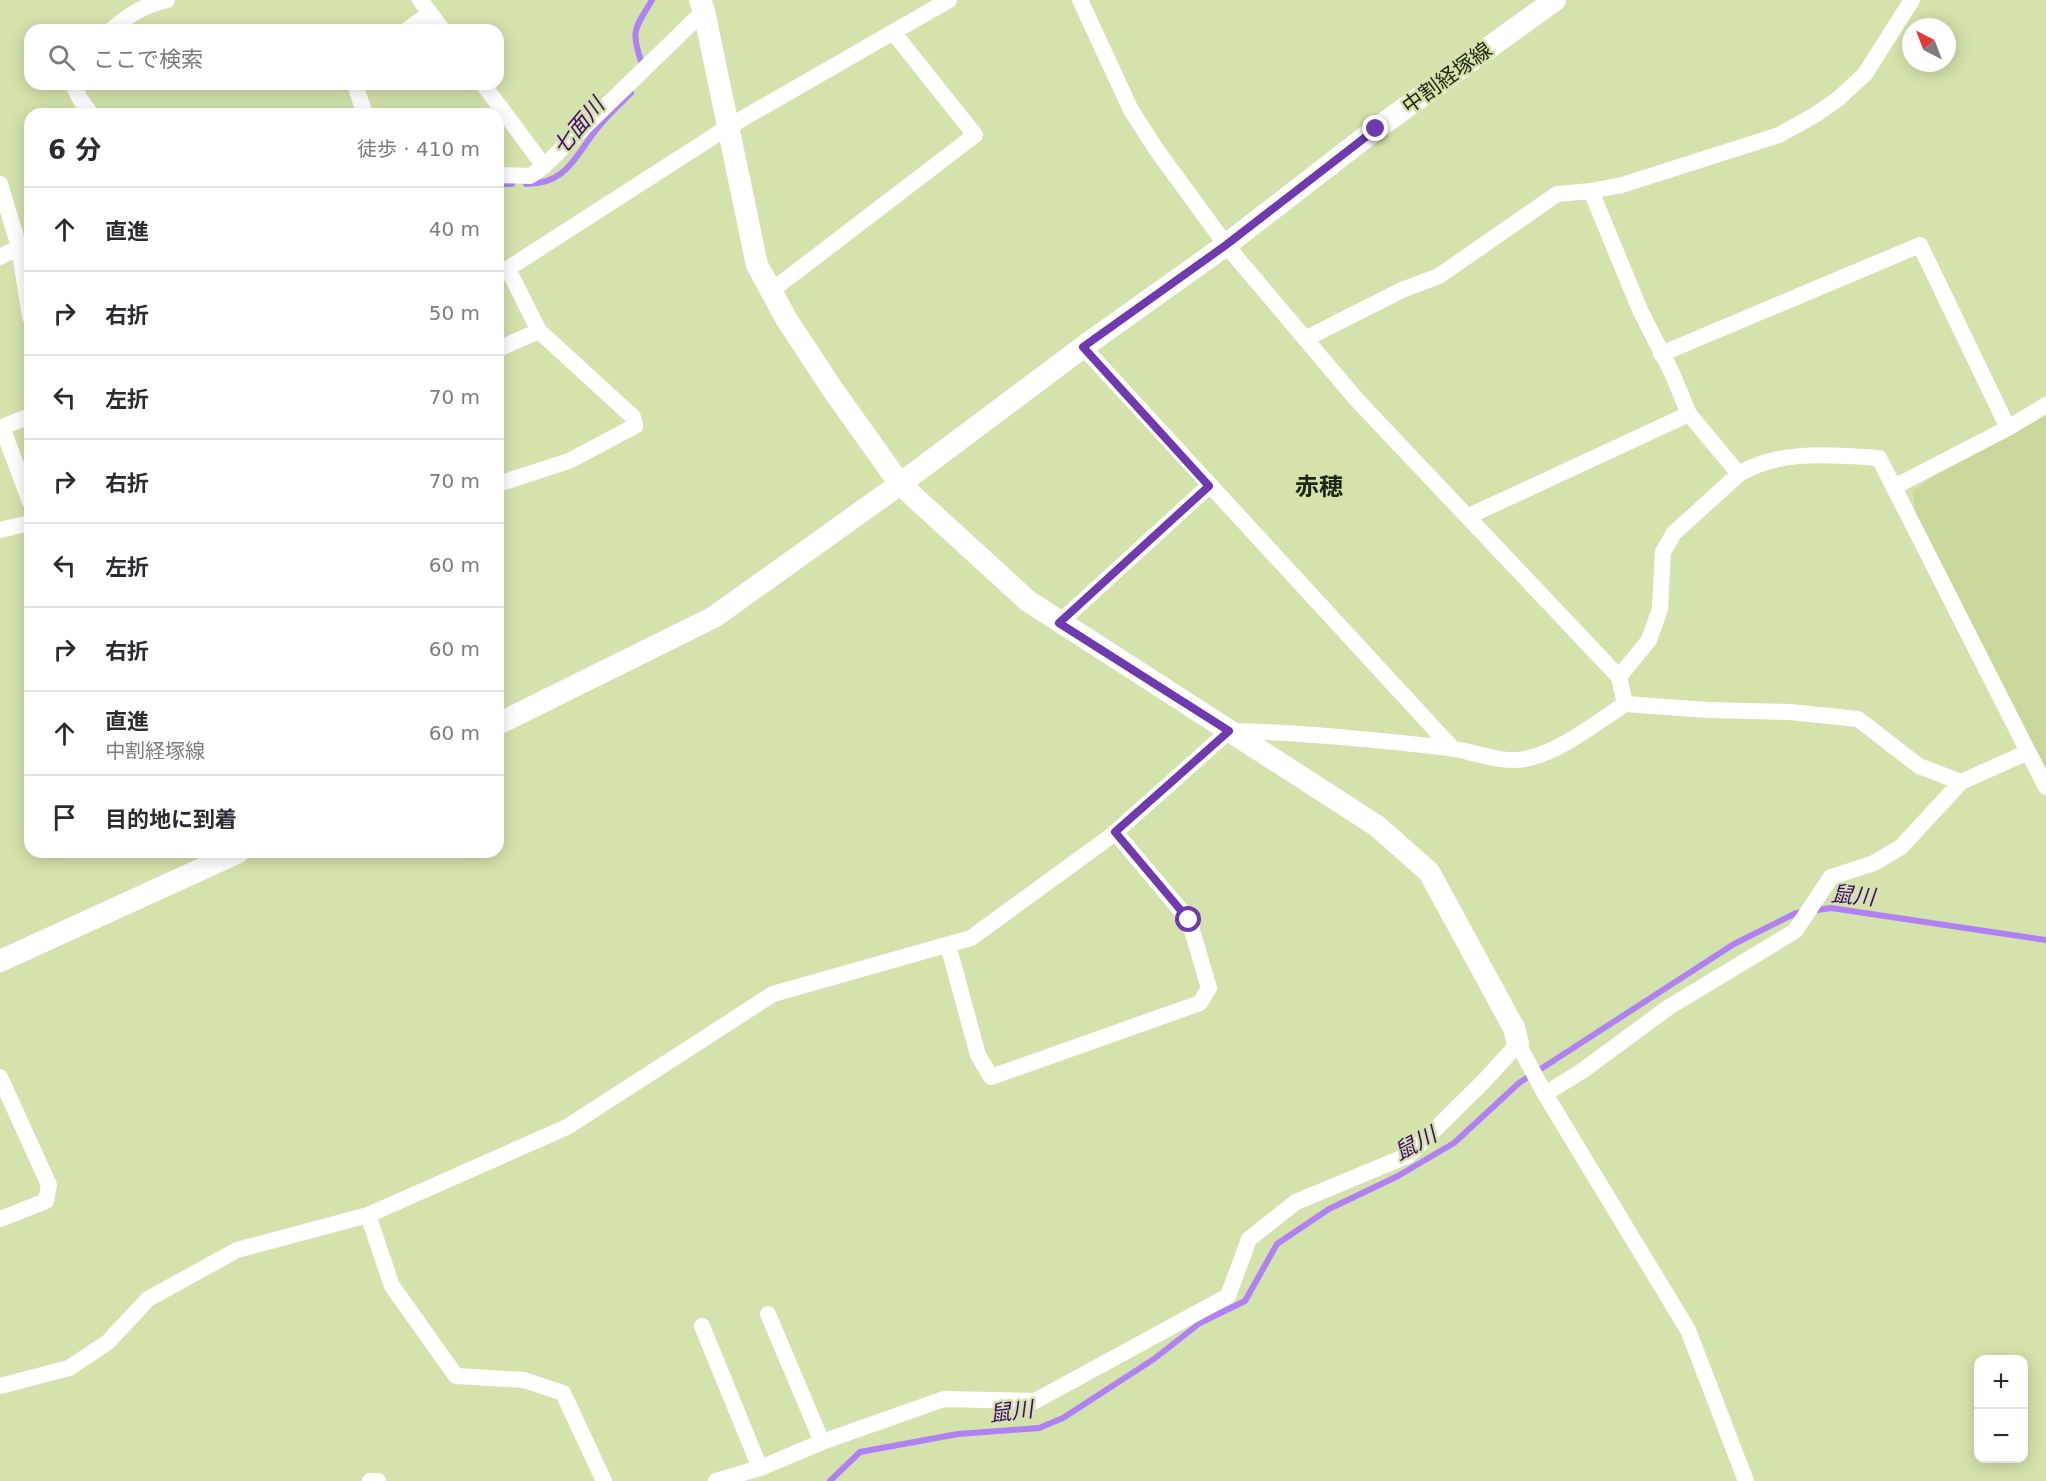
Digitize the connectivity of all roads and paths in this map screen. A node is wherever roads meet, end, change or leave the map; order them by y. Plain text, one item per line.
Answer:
1 (167, 0) edge
2 (950, 0) edge
3 (1080, 0) edge
4 (1554, 0) edge
5 (1912, 0) edge
6 (425, 6) edge
7 (702, 6) edge
8 (119, 24) edge
9 (412, 24) edge
10 (438, 24) edge
11 (893, 32) junction
12 (77, 90) edge
13 (357, 90) edge
14 (487, 90) edge
15 (87, 108) edge
16 (363, 108) edge
17 (501, 108) edge
18 (504, 113) edge
19 (728, 127) junction
20 (543, 166) junction
21 (504, 176) edge
22 (0, 184) edge
23 (1591, 191) junction
24 (1226, 245) junction
25 (24, 247) edge
26 (0, 257) edge
27 (504, 271) edge
28 (504, 274) edge
29 (771, 291) junction
30 (539, 331) junction
31 (1305, 339) junction
32 (504, 346) edge
33 (1083, 347) junction
34 (1661, 354) junction
35 (2046, 405) edge
36 (1689, 414) junction
37 (24, 418) edge
38 (2008, 428) junction
39 (1739, 474) junction
40 (504, 482) edge
41 (900, 484) junction
42 (24, 486) edge
43 (1209, 486) junction
44 (1894, 487) junction
45 (1469, 516) junction
46 (24, 525) edge
47 (0, 530) edge
48 (1059, 623) junction
49 (1619, 677) junction
50 (1625, 704) junction
51 (504, 721) edge
52 (1229, 731) junction
53 (1452, 748) junction
54 (2028, 752) junction
55 (1961, 783) junction
56 (2046, 788) edge
57 (1115, 832) junction
58 (226, 858) edge
59 (948, 945) junction
60 (0, 961) edge
61 (1523, 1052) junction
62 (0, 1077) edge
63 (1542, 1090) junction
64 (368, 1215) junction
65 (0, 1220) edge
66 (768, 1314) dead end
67 (702, 1326) dead end
68 (0, 1386) edge
69 (822, 1442) junction
70 (760, 1468) junction
71 (370, 1481) edge
72 (378, 1481) edge
73 (604, 1481) edge
74 (716, 1481) edge
75 (1746, 1481) edge

1 - 8 street
2 - 11 street
3 - 24 street
4 - 24 street, 中割経塚線
5 - 23 street
6 - 9 street
6 - 10 street
7 - 19 street
7 - 20 street
11 - 19 street
11 - 29 street
12 - 15 street
13 - 16 street
14 - 17 street
18 - 20 street
19 - 27 street
19 - 29 street
20 - 21 street
22 - 25 street
23 - 31 street
23 - 34 street
24 - 31 street
24 - 33 street, 中割経塚線
25 - 26 street
28 - 30 street
29 - 41 street
30 - 32 street
30 - 40 street
31 - 45 street
33 - 41 street, 中割経塚線
33 - 43 street
34 - 36 street
34 - 38 street
35 - 38 street
36 - 39 street
36 - 45 street
37 - 42 street
38 - 44 street
39 - 44 street
39 - 49 street
41 - 48 street
41 - 51 street, 中割経塚線
43 - 48 street
43 - 53 street
44 - 54 street
45 - 49 street
46 - 47 street
48 - 52 street
49 - 50 street
50 - 53 street
50 - 55 street
52 - 53 street
52 - 57 street
52 - 61 street
54 - 55 street
54 - 56 street
55 - 63 street
57 - 59 street
57 - 59 street
58 - 60 street
59 - 64 street
61 - 63 street
61 - 69 street
62 - 65 street
63 - 75 street
64 - 68 street
64 - 73 street
66 - 69 street
67 - 70 street
69 - 70 street
70 - 74 street
71 - 72 street

